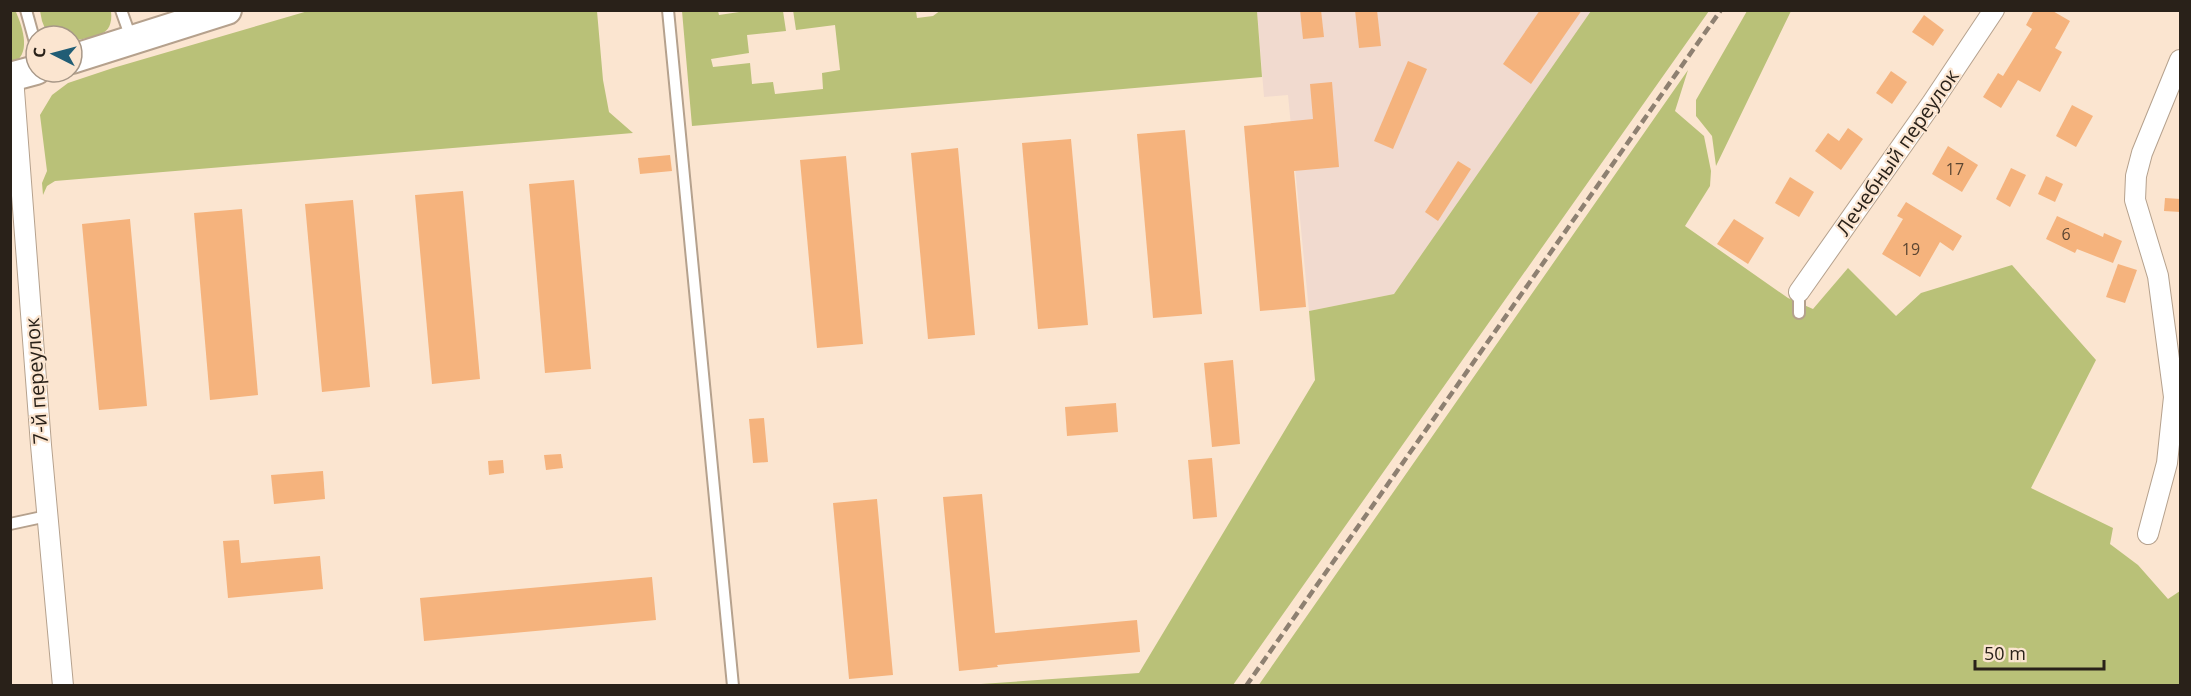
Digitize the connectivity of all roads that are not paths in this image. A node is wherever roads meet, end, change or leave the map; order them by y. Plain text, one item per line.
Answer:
1 (121, 10) edge
2 (227, 10) edge
3 (668, 10) edge
4 (1994, 10) edge
5 (132, 40) junction
6 (84, 55) edge
7 (2181, 60) edge
8 (20, 75) edge
9 (14, 135) edge
10 (1799, 292) joint
11 (1799, 313) dead end
12 (47, 516) junction
13 (10, 524) edge
14 (2148, 534) dead end
15 (63, 686) edge
16 (733, 686) edge

1 - 5 lane
2 - 5 main road
3 - 16 lane
4 - 10 street, Лечебный переулок
5 - 6 main road
7 - 14 street
8 - 9 street, 7-й переулок
9 - 12 street, 7-й переулок
10 - 11 lane
12 - 13 lane
12 - 15 street, 7-й переулок

